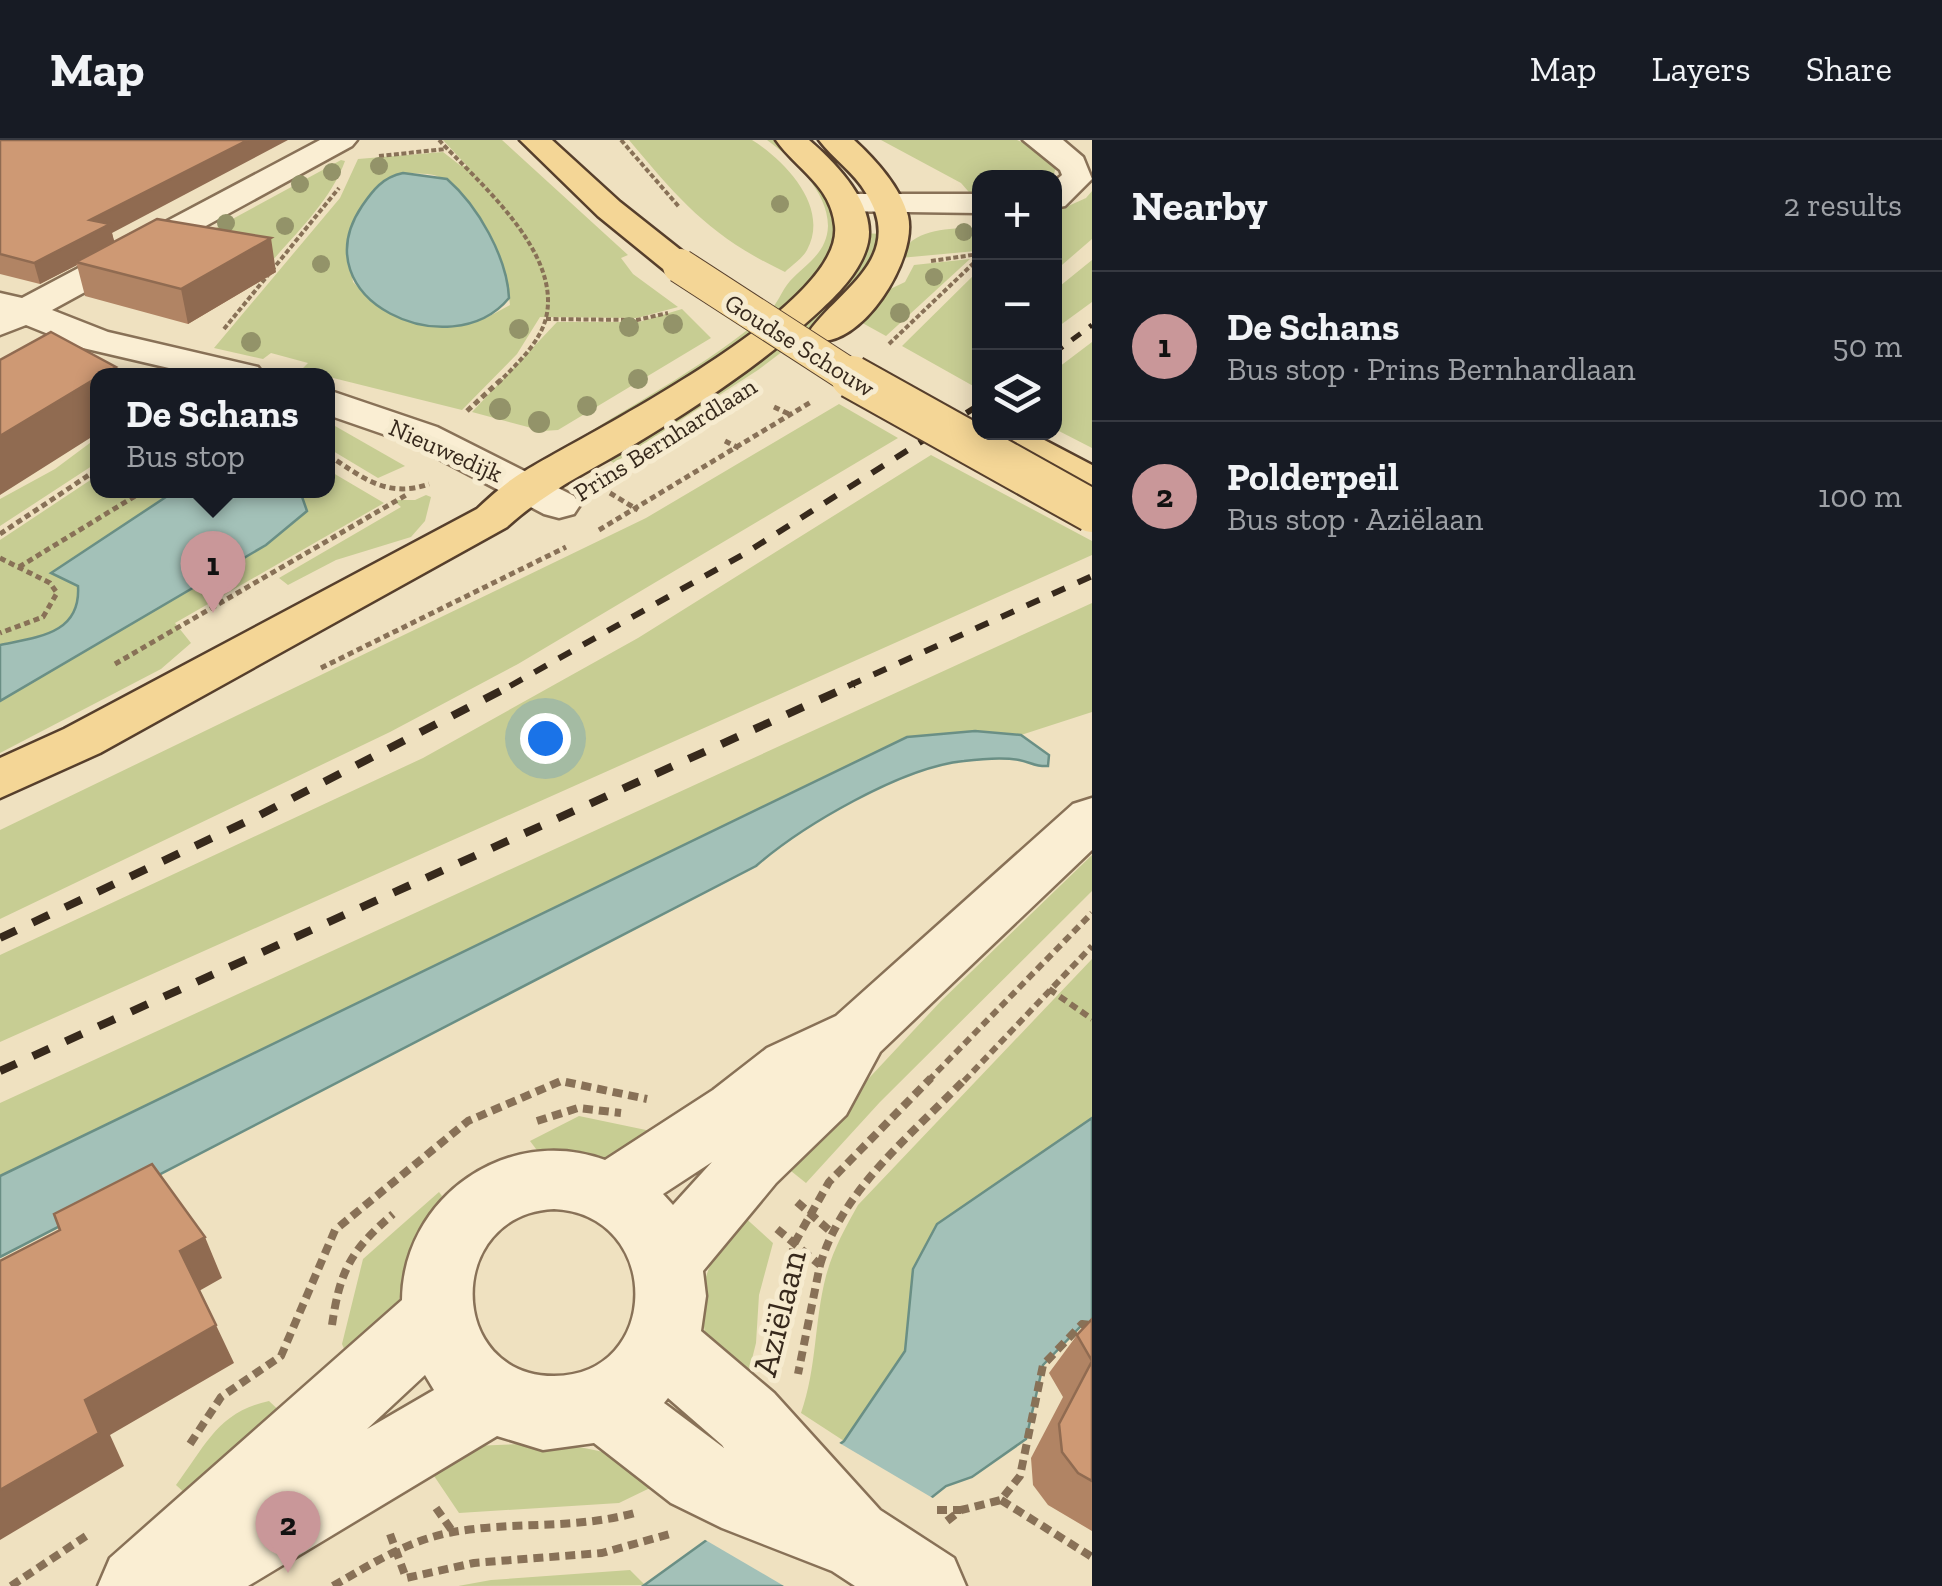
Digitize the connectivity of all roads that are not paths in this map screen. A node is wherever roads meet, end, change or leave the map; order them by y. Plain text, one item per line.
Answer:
1 (535, 140) edge
2 (576, 140) edge
3 (791, 140) edge
4 (834, 140) edge
5 (1038, 140) edge
6 (356, 148) edge
7 (1062, 192) edge
8 (972, 205) edge
9 (849, 212) junction
10 (891, 212) junction
11 (972, 220) edge
12 (692, 260) junction
13 (8, 312) edge
14 (213, 368) edge
15 (335, 406) edge
16 (335, 408) edge
17 (972, 418) edge
18 (1013, 440) edge
19 (1092, 481) edge
20 (544, 496) junction
21 (1092, 511) edge
22 (492, 518) junction
23 (0, 779) edge
24 (1092, 818) edge
25 (858, 1034) junction
26 (610, 1193) junction
27 (668, 1261) junction
28 (436, 1317) junction
29 (662, 1345) junction
30 (495, 1396) junction
31 (601, 1402) junction
32 (339, 1450) junction
33 (744, 1464) junction
34 (896, 1548) edge
35 (138, 1586) edge
36 (172, 1586) edge

1 - 12 main road, Goudse Schouw
2 - 12 main road, Goudse Schouw
3 - 9 main road
4 - 10 main road
5 - 7 street
6 - 13 street
8 - 10 street
9 - 10 street
9 - 20 main road, Prins Bernhardlaan
10 - 11 street
10 - 20 main road, Prins Bernhardlaan
12 - 17 main road, Goudse Schouw
12 - 21 main road, Goudse Schouw, bridge
13 - 14 street
15 - 20 street, Nieuwedijk
16 - 22 street, Nieuwedijk
18 - 19 main road
20 - 22 main road, Prins Bernhardlaan
22 - 23 main road, Prins Bernhardlaan
24 - 25 street
25 - 26 street
25 - 27 street
26 - 27 street
26 - 28 street
27 - 29 street
28 - 30 street
28 - 32 street
29 - 31 street
29 - 33 street
30 - 31 street
30 - 32 street
31 - 33 street
32 - 35 street
32 - 36 street
33 - 34 street

